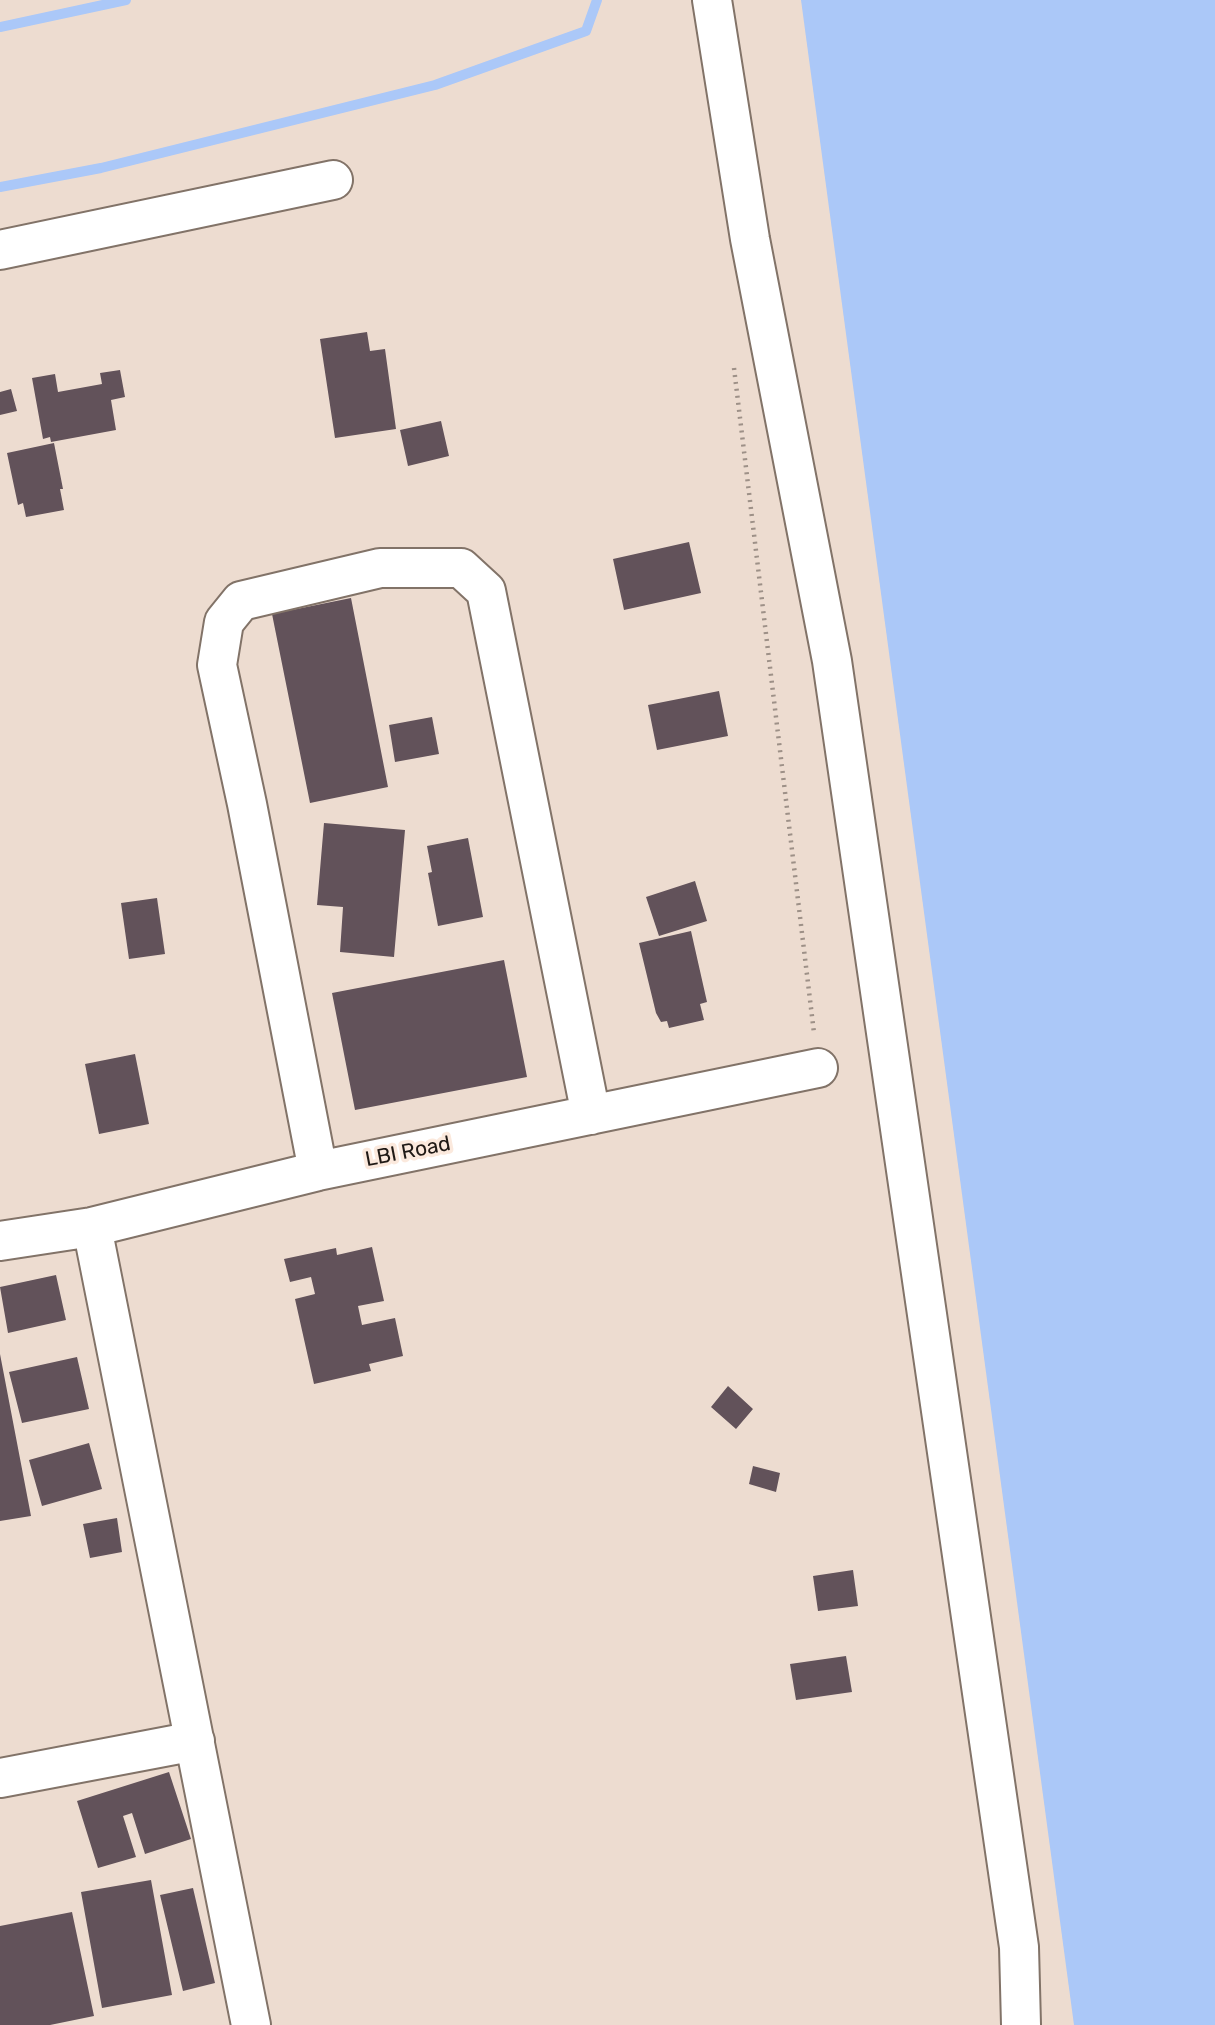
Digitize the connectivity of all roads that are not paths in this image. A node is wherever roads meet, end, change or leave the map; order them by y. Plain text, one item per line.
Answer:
1 (712, 0) edge
2 (333, 180) dead end
3 (0, 250) edge
4 (818, 1068) road end
5 (591, 1115) junction
6 (317, 1171) junction
7 (92, 1227) junction
8 (0, 1241) edge
9 (195, 1741) junction
10 (0, 1779) edge
11 (251, 2025) edge
12 (1021, 2025) edge

1 - 12 street
2 - 3 street
4 - 5 street, LBI Road
5 - 6 street, LBI Road
5 - 6 street
6 - 7 street, LBI Road
7 - 8 street, LBI Road
7 - 9 street
9 - 10 street
9 - 11 street

